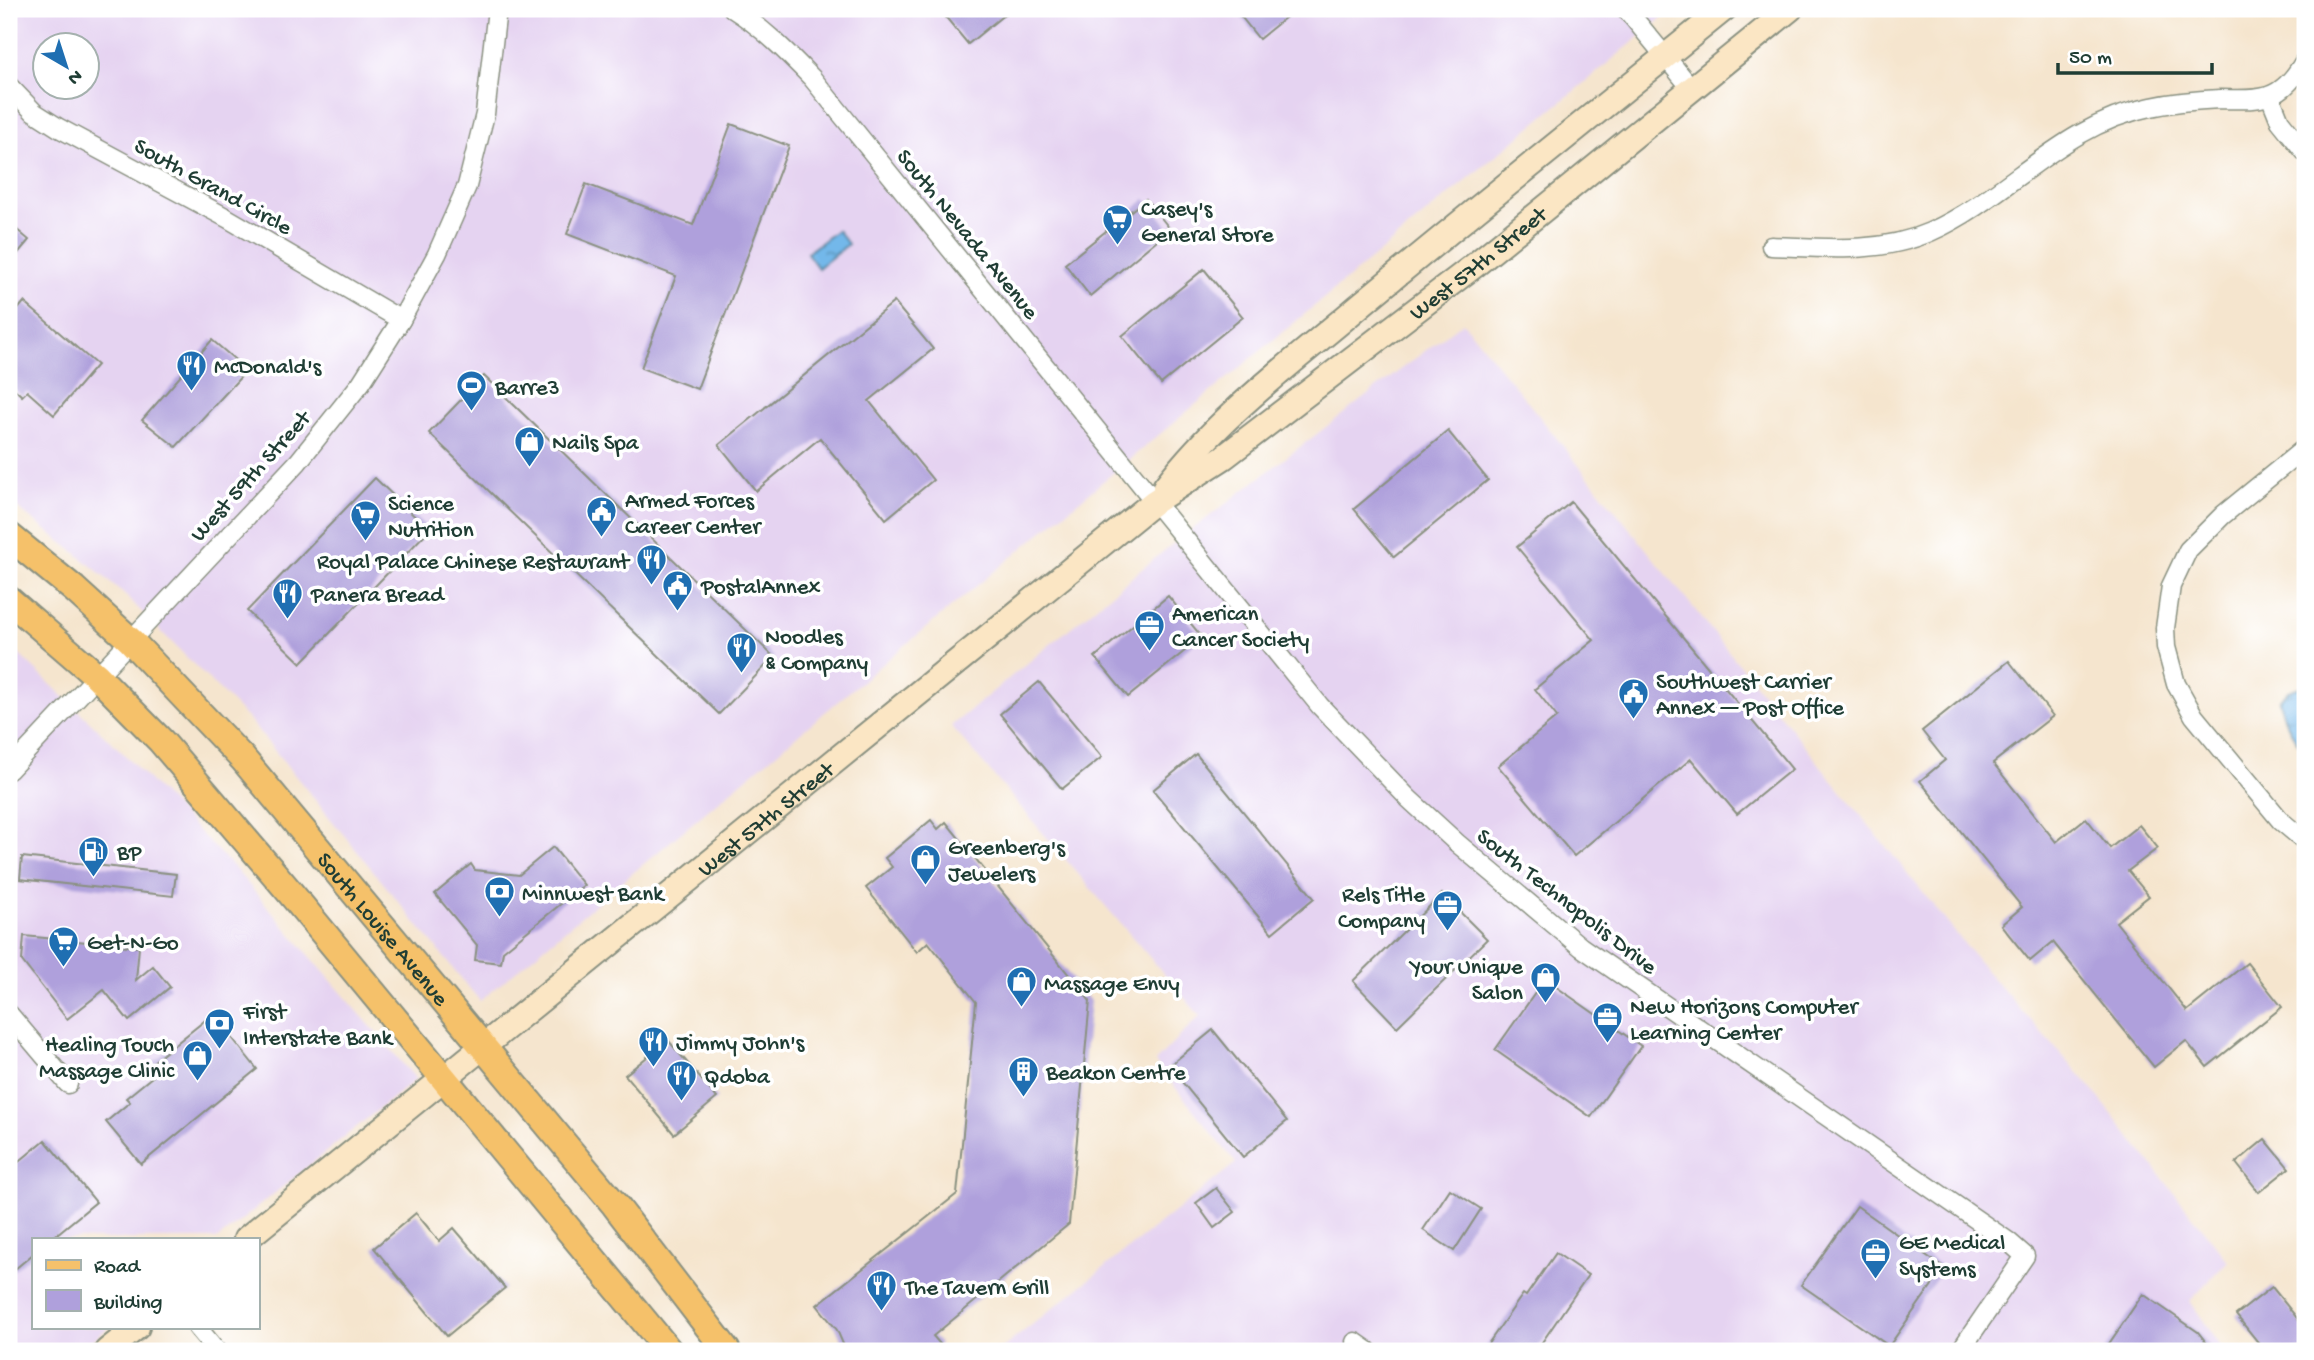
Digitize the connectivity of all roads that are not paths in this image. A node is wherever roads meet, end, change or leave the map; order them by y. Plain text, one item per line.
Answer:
1 (498, 9) edge
2 (733, 9) edge
3 (1626, 9) edge
4 (1724, 9) edge
5 (1790, 9) edge
6 (1665, 57) junction
7 (2305, 60) edge
8 (9, 86) edge
9 (1692, 89) junction
10 (2270, 96) junction
11 (2305, 152) edge
12 (1772, 246) dead end
13 (401, 320) junction
14 (2305, 448) edge
15 (1154, 502) junction
16 (9, 536) edge
17 (9, 600) edge
18 (131, 641) junction
19 (97, 676) junction
20 (9, 770) edge
21 (2305, 841) edge
22 (9, 1014) edge
23 (482, 1047) junction
24 (444, 1079) junction
25 (68, 1084) dead end
26 (247, 1238) edge
27 (136, 1328) edge
28 (198, 1328) edge
29 (107, 1351) edge
30 (217, 1351) edge
31 (668, 1351) edge
32 (727, 1351) edge
33 (1960, 1351) edge

1 - 13 street, West 59th Street
2 - 15 street, South Nevada Avenue
3 - 6 street
4 - 6 main road, West 57th Street
5 - 9 main road, West 57th Street
6 - 9 street
6 - 15 main road, West 57th Street
7 - 10 street
8 - 13 street, South Grand Circle
9 - 15 main road, West 57th Street
10 - 11 street
10 - 12 street
13 - 18 street, West 59th Street
14 - 21 street
15 - 23 main road, West 57th Street
15 - 33 street, South Technopolis Drive
16 - 18 main road, South Louise Avenue
17 - 19 main road
18 - 19 street, West 59th Street
18 - 23 main road, South Louise Avenue
19 - 20 street, West 59th Street
19 - 24 main road
22 - 25 street
23 - 24 main road, West 57th Street
23 - 32 main road, South Louise Avenue
24 - 26 main road, West 57th Street
24 - 31 main road
27 - 29 main road
28 - 30 street

